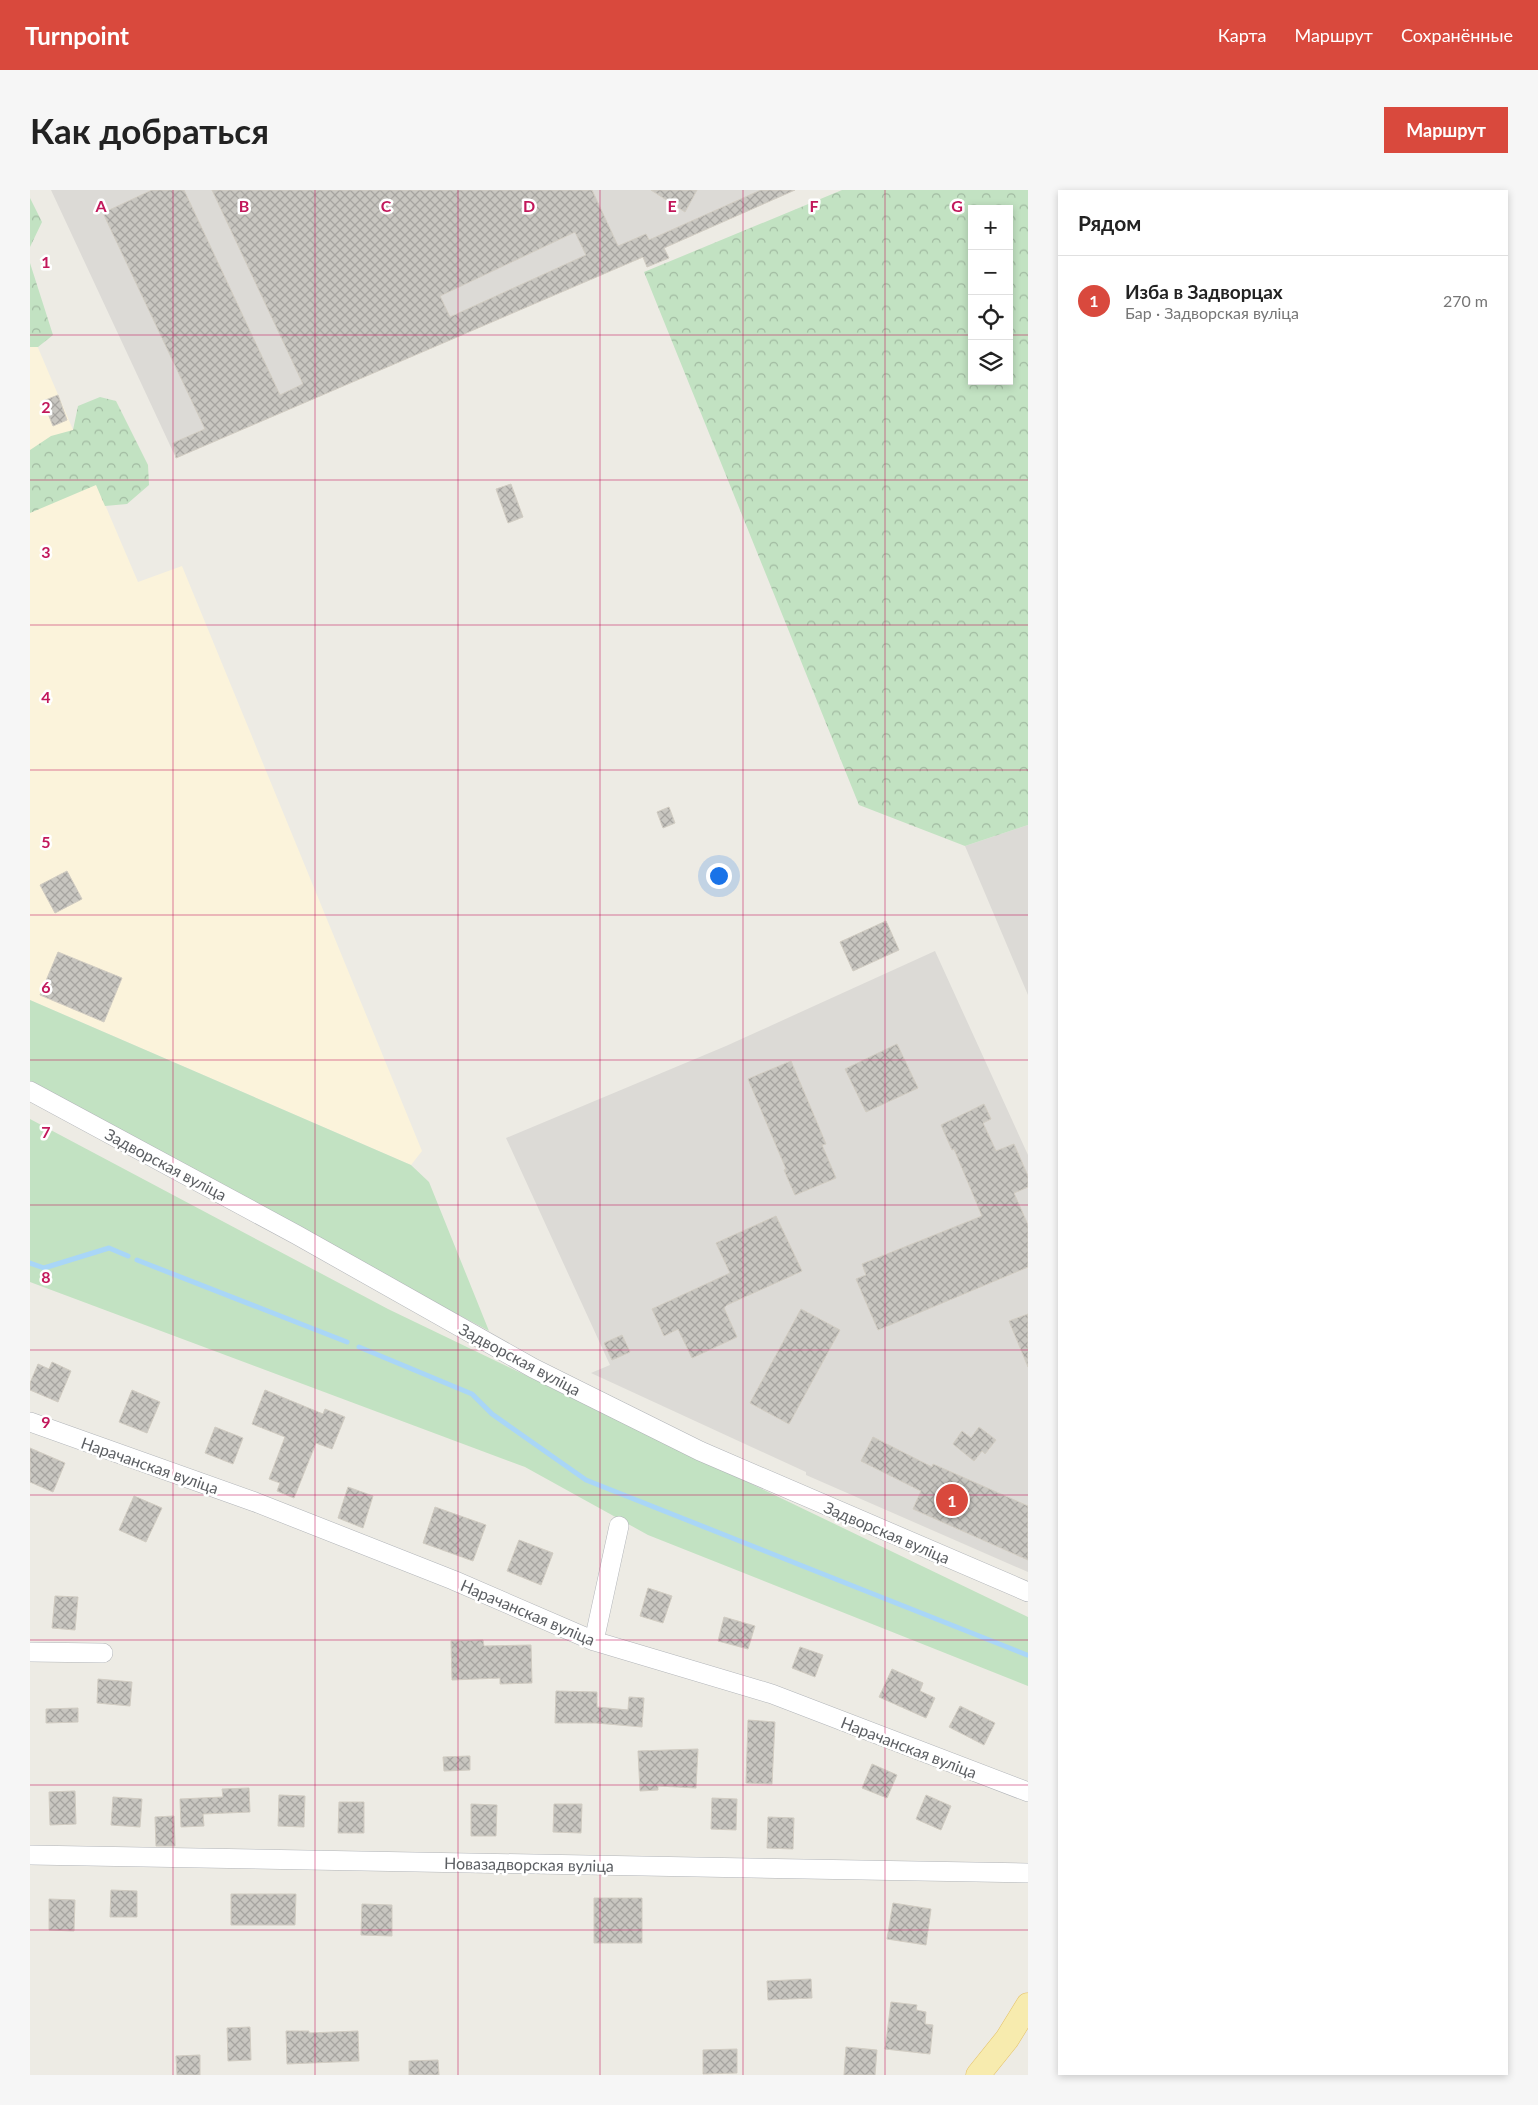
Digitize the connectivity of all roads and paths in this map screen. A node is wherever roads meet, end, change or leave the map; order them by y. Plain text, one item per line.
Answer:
1 (30, 1091) edge
2 (30, 1422) edge
3 (619, 1526) dead end
4 (1028, 1592) edge
5 (594, 1641) junction
6 (30, 1652) edge
7 (103, 1653) dead end
8 (1028, 1792) edge
9 (30, 1855) edge
10 (1028, 1873) edge
11 (1028, 2005) edge
12 (978, 2075) edge

1 - 4 street, Задворская вуліца
2 - 5 street, Нарачанская вуліца
3 - 5 street
5 - 8 street, Нарачанская вуліца
6 - 7 street
9 - 10 street, Новазадворская вуліца
11 - 12 main road

